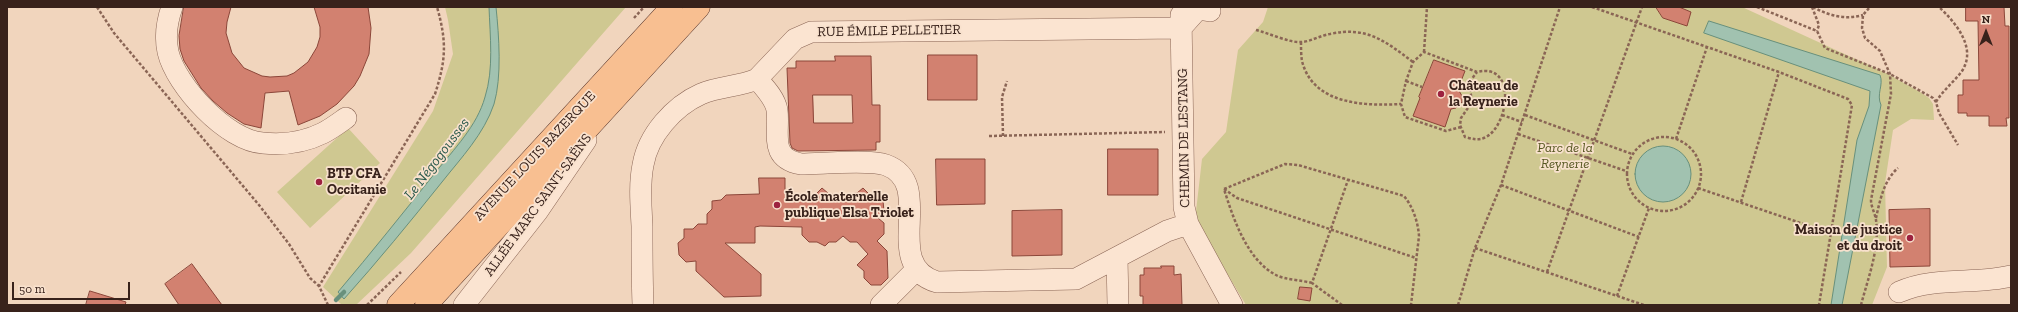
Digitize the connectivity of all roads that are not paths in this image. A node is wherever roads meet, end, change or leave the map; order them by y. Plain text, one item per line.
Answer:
1 (172, 7) edge
2 (672, 7) edge
3 (699, 7) edge
4 (1181, 7) edge
5 (1210, 11) dead end
6 (1181, 28) junction
7 (757, 79) junction
8 (611, 105) junction
9 (346, 118) dead end
10 (1188, 224) junction
11 (1117, 258) junction
12 (916, 270) junction
13 (2011, 276) edge
14 (1899, 292) dead end
15 (398, 305) edge
16 (426, 305) edge
17 (464, 305) edge
18 (643, 305) edge
19 (881, 305) edge
20 (1118, 305) edge
21 (1232, 305) edge

1 - 9 street
2 - 15 main road, AVENUE LOUIS BAZERQUE
3 - 8 main road, AVENUE LOUIS BAZERQUE
4 - 6 street, CHEMIN DE LESTANG
5 - 6 street
6 - 7 street, RUE ÉMILE PELLETIER
6 - 10 street, CHEMIN DE LESTANG
7 - 12 street
7 - 18 street
8 - 16 main road, AVENUE LOUIS BAZERQUE
8 - 17 street, ALLÉE MARC SAINT-SAËNS
10 - 11 street
10 - 21 street, CHEMIN DE LESTANG
11 - 12 street
11 - 20 street
12 - 19 street
13 - 14 street

